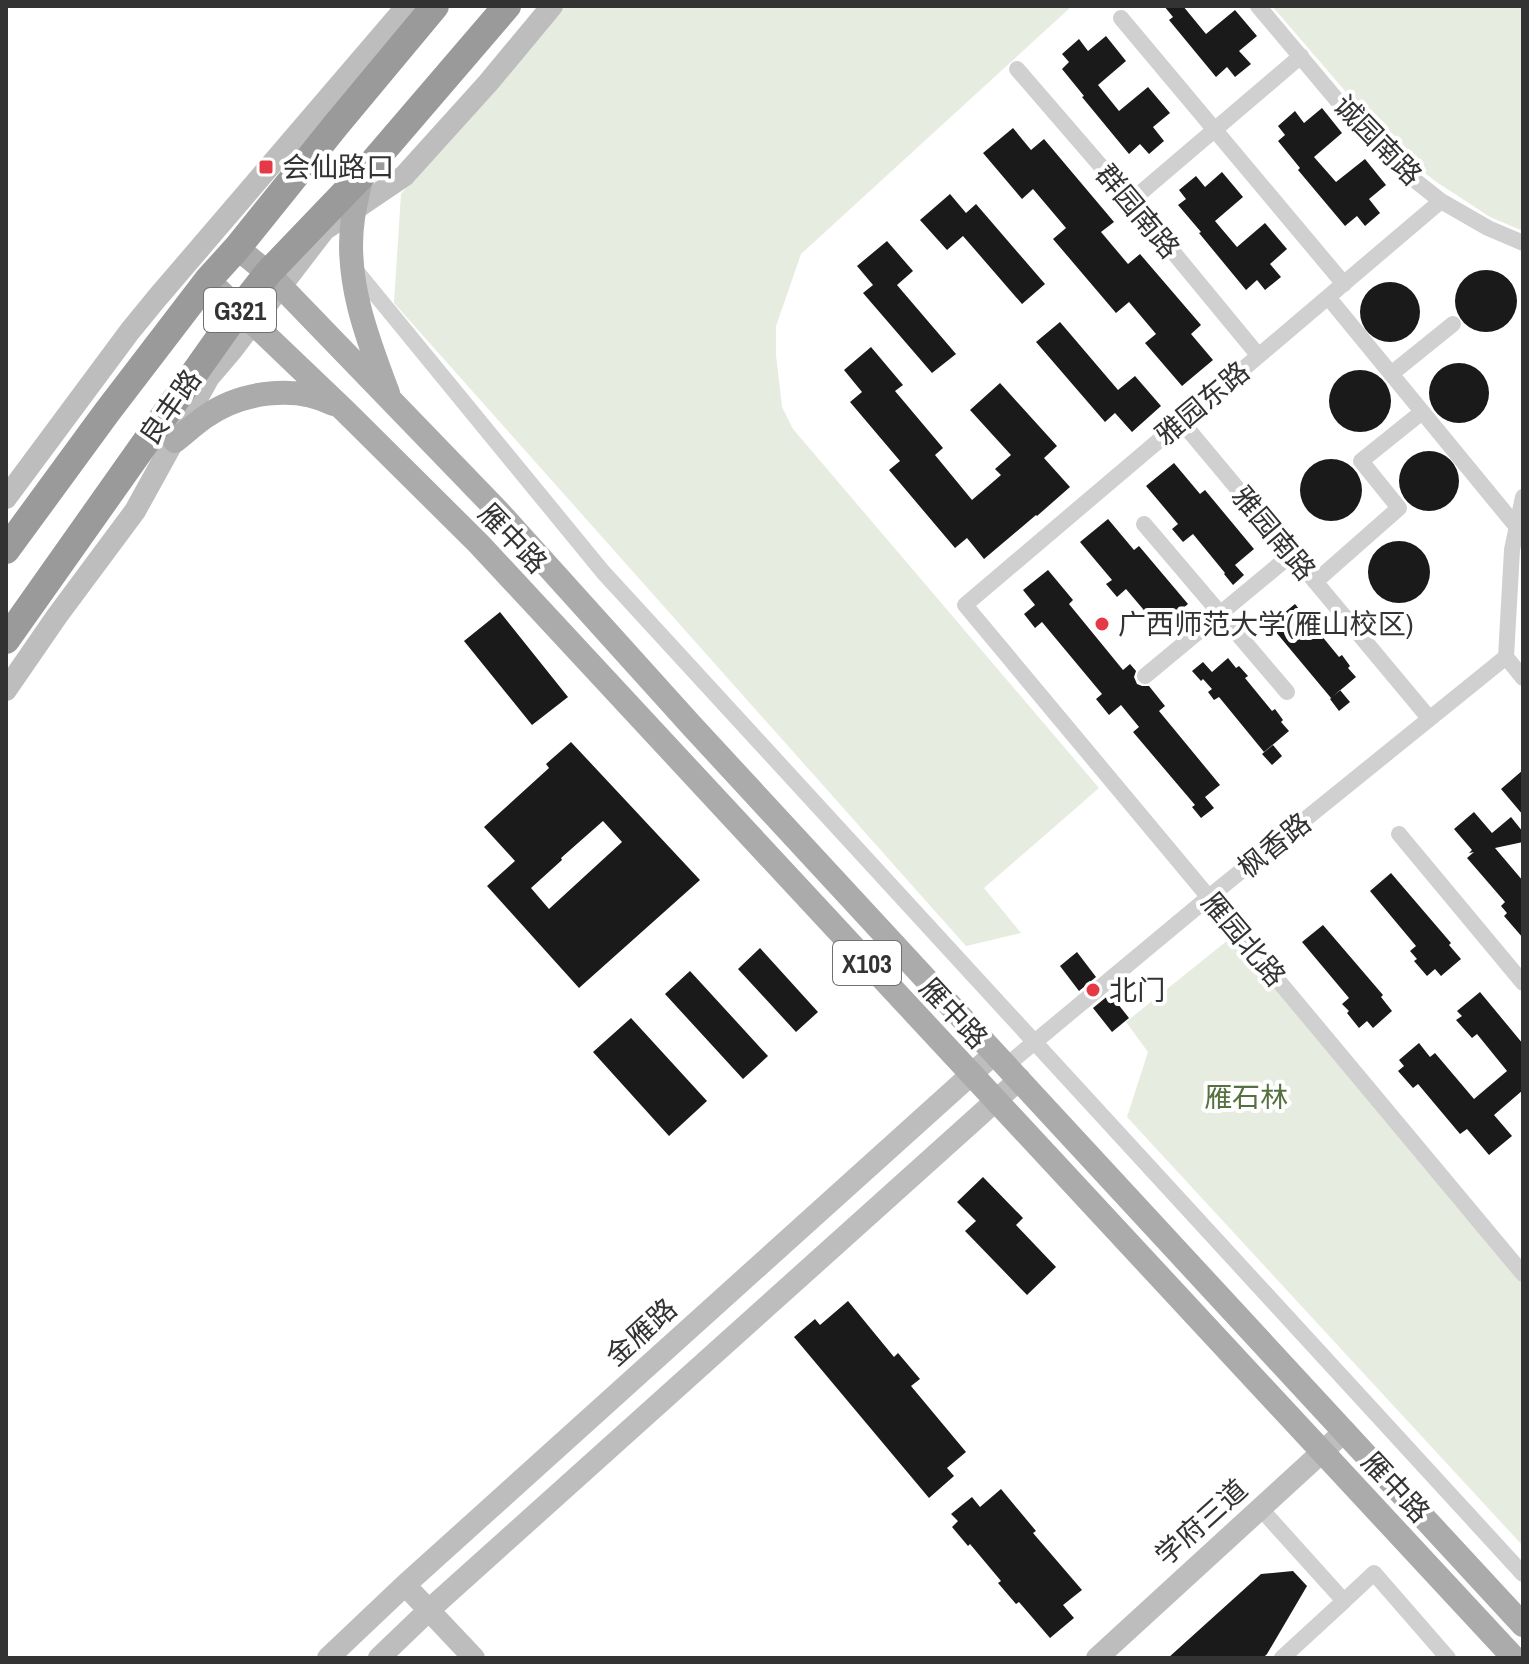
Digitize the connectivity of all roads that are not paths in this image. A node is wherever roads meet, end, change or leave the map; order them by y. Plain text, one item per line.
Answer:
1 (407, 6) edge
2 (435, 6) edge
3 (507, 6) edge
4 (552, 6) edge
5 (1258, 6) edge
6 (1121, 18) dead end
7 (1301, 56) junction
8 (1017, 69) dead end
9 (1214, 130) junction
10 (362, 175) junction
11 (1131, 201) junction
12 (1441, 201) junction
13 (354, 210) junction
14 (1523, 243) edge
15 (237, 248) junction
16 (352, 266) junction
17 (208, 280) junction
18 (274, 280) junction
19 (1344, 284) junction
20 (1328, 297) junction
21 (246, 317) junction
22 (1453, 324) dead end
23 (1258, 355) junction
24 (1391, 374) junction
25 (392, 403) junction
26 (345, 411) junction
27 (1422, 412) junction
28 (1181, 421) junction
29 (175, 441) junction
30 (1523, 497) edge
31 (6, 498) edge
32 (128, 519) junction
33 (1144, 524) dead end
34 (1516, 526) junction
35 (6, 550) edge
36 (1292, 554) junction
37 (52, 573) junction
38 (1315, 582) junction
39 (965, 605) joint
40 (1220, 613) junction
41 (6, 640) edge
42 (1506, 657) junction
43 (1145, 676) dead end
44 (1523, 678) edge
45 (6, 690) edge
46 (1287, 692) dead end
47 (1429, 718) junction
48 (1399, 834) dead end
49 (1209, 897) junction
50 (1523, 983) edge
51 (1035, 1042) junction
52 (1007, 1066) junction
53 (971, 1075) junction
54 (995, 1102) junction
55 (1523, 1274) edge
56 (1345, 1431) junction
57 (1323, 1452) junction
58 (1261, 1509) junction
59 (1523, 1574) edge
60 (405, 1585) junction
61 (1344, 1601) junction
62 (429, 1610) junction
63 (1523, 1625) edge
64 (1289, 1656) edge
65 (328, 1658) edge
66 (379, 1658) edge
67 (474, 1658) edge
68 (1097, 1658) edge
69 (1448, 1658) edge
70 (1514, 1658) edge

1 - 31 street
2 - 15 highway, 良丰路 / G321
3 - 10 highway, 良丰路 / G321
4 - 13 street
5 - 7 street, 诚园南路
6 - 9 street
7 - 9 street
7 - 12 street, 诚园南路
8 - 11 street, 群园南路
9 - 11 street
9 - 19 street
10 - 13 main road
10 - 18 highway, 良丰路 / G321
11 - 23 street, 群园南路
12 - 14 street, 诚园南路
12 - 19 street, 雅园东路
13 - 16 main road
13 - 18 street
15 - 17 highway, 良丰路 / G321
15 - 18 main road, 雁中路 / X103
16 - 25 main road
16 - 51 street
17 - 21 main road, 雁中路 / X103
17 - 35 highway, 良丰路 / G321
18 - 21 highway, 良丰路 / G321
18 - 25 main road, 雁中路 / X103
19 - 20 street, 雅园东路
20 - 23 street, 雅园东路
20 - 24 street
21 - 26 main road, 雁中路 / X103
21 - 29 street
21 - 37 highway, 良丰路 / G321
22 - 24 street
23 - 28 street, 雅园东路
24 - 27 street
25 - 52 main road, 雁中路 / X103
26 - 29 main road
26 - 53 main road, 雁中路 / X103
27 - 34 street
27 - 38 street
28 - 36 street, 雅园南路
28 - 39 street, 雅园东路
29 - 32 street
30 - 34 street
32 - 37 street
32 - 45 street
33 - 40 street
34 - 42 street
36 - 38 street, 雅园南路
36 - 40 street
37 - 41 highway, 良丰路 / G321
38 - 47 street, 雅园南路
39 - 49 street, 雁园北路
40 - 43 street
40 - 46 street
42 - 44 street
42 - 47 street, 枫香路
47 - 49 street, 枫香路
48 - 50 street
49 - 51 street, 枫香路
49 - 55 street, 雁园北路
51 - 52 street, 枫香路
51 - 59 street
52 - 53 street, 金雁路
52 - 54 street
52 - 56 main road, 雁中路 / X103
53 - 54 main road, 雁中路 / X103
53 - 60 street, 金雁路
54 - 57 main road, 雁中路 / X103
54 - 62 street
56 - 57 street, 学府三道
56 - 63 main road, 雁中路 / X103
57 - 58 street, 学府三道
57 - 70 main road, 雁中路 / X103
58 - 61 street
58 - 68 street, 学府三道
60 - 62 street
60 - 65 street, 金雁路
61 - 64 street
61 - 69 street
62 - 66 street
62 - 67 street

